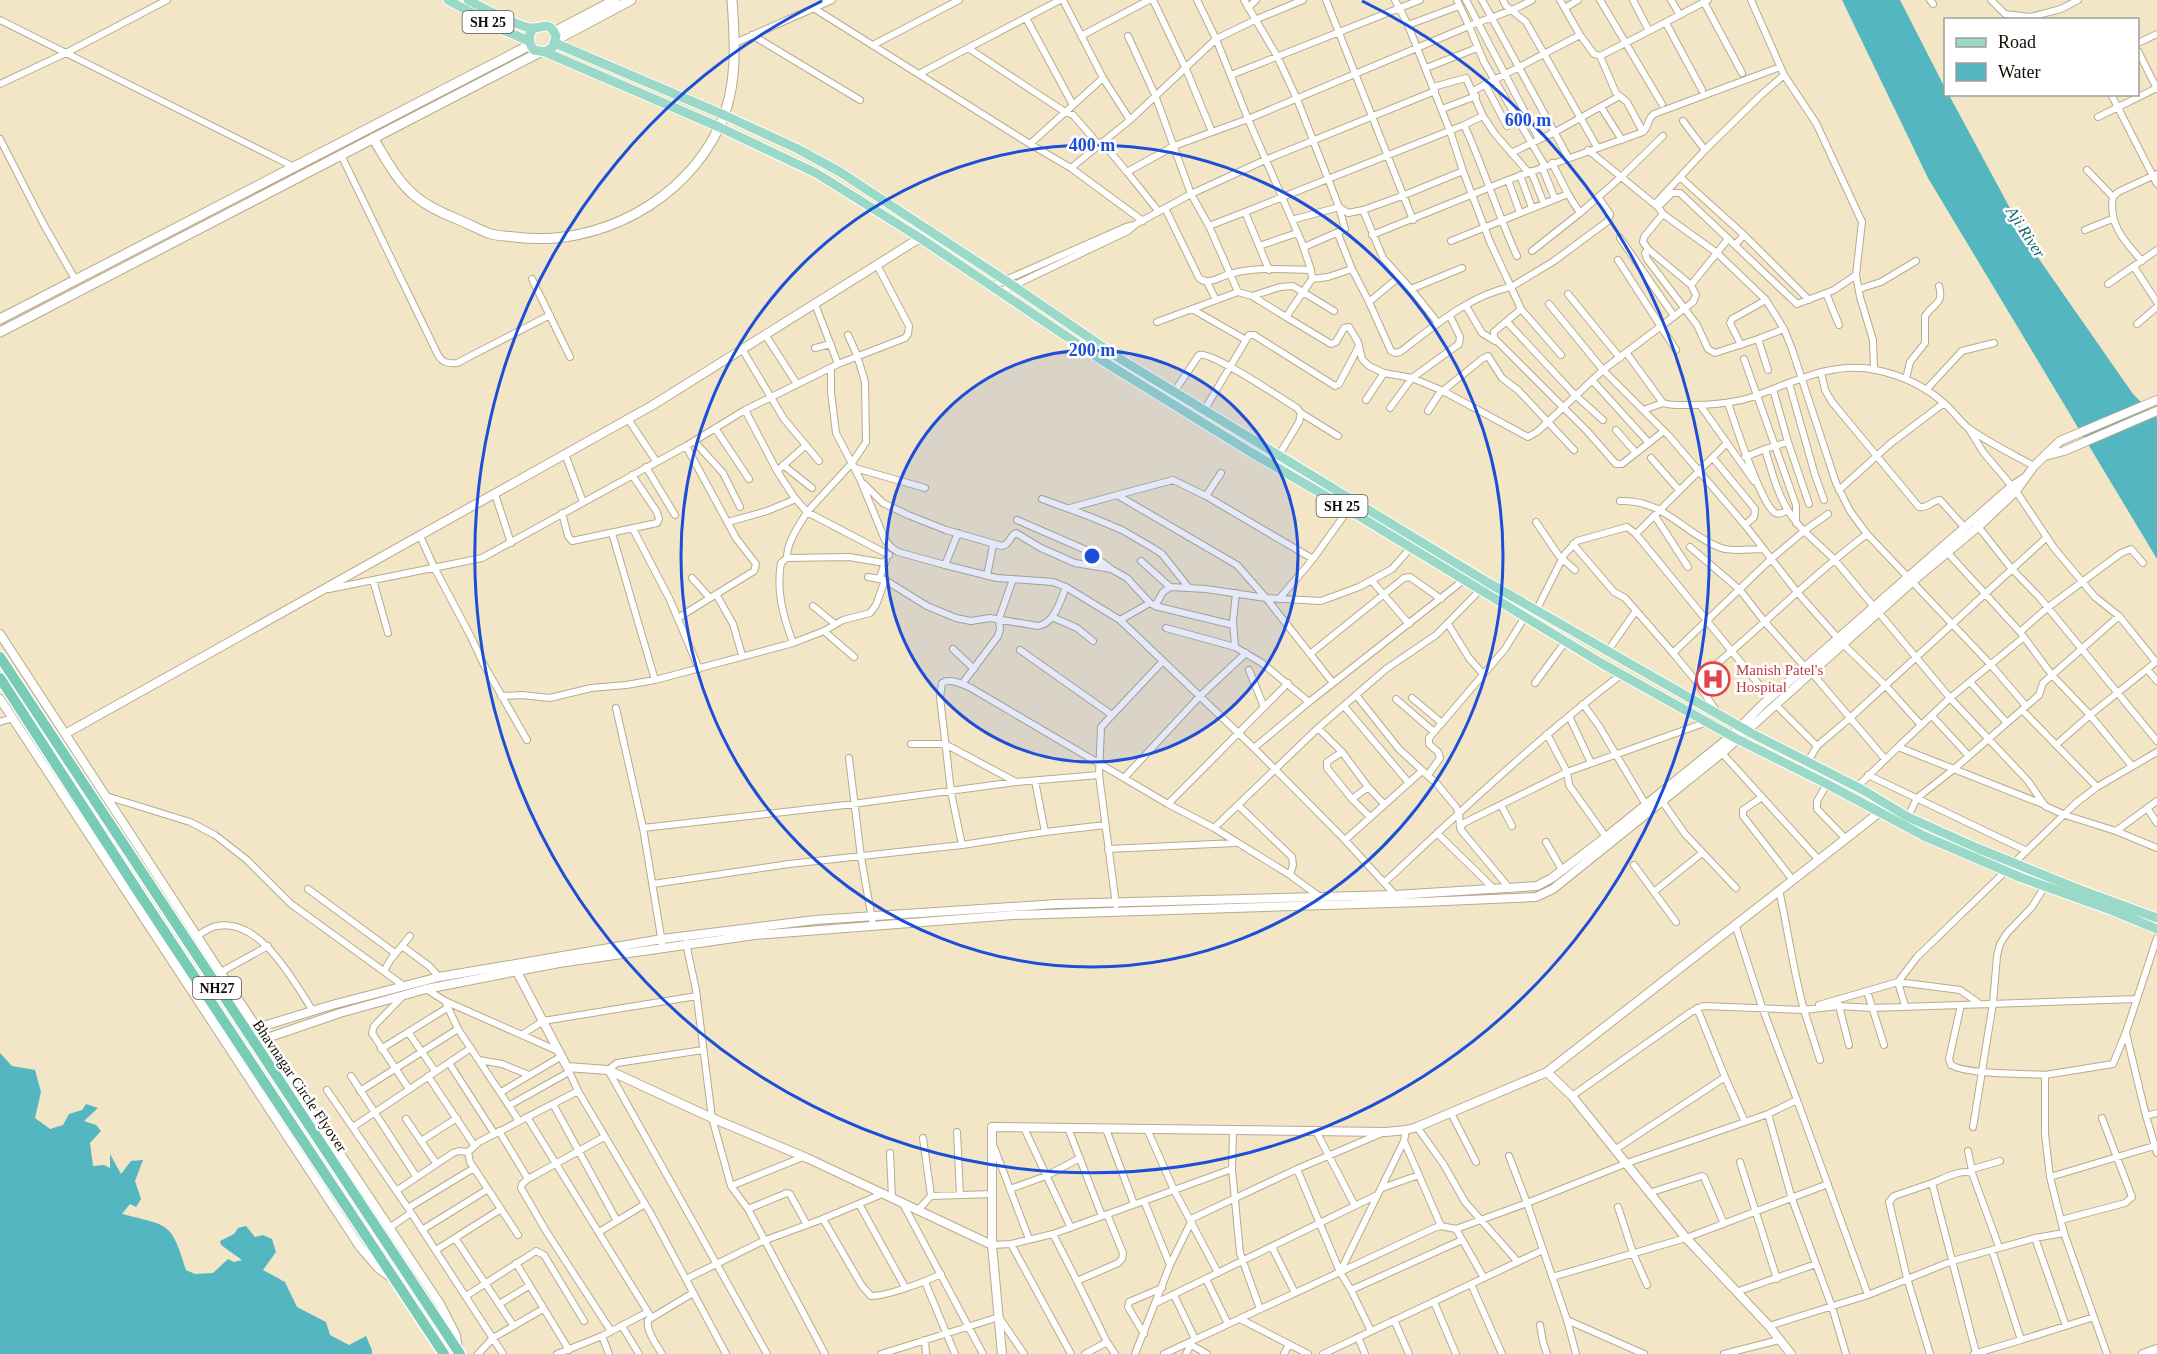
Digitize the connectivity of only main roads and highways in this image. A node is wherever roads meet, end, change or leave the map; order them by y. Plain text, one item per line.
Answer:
1 (448, 0) edge
2 (468, 0) edge
3 (615, 0) edge
4 (631, 0) edge
5 (732, 0) edge
6 (533, 28) junction
7 (555, 38) junction
8 (530, 43) junction
9 (542, 52) junction
10 (724, 115) junction
11 (719, 127) junction
12 (373, 138) junction
13 (0, 319) edge
14 (0, 332) edge
15 (1139, 371) junction
16 (1133, 380) junction
17 (1414, 543) junction
18 (1531, 611) junction
19 (0, 657) edge
20 (0, 678) edge
21 (2157, 918) edge
22 (2157, 929) edge
23 (459, 1352) edge
24 (444, 1354) edge

1 - 8 main road, SH 25
2 - 6 main road, SH 25
3 - 7 main road
4 - 7 main road
5 - 10 main road
6 - 7 main road
6 - 8 main road
7 - 9 main road
7 - 10 main road
8 - 9 main road
8 - 13 main road
9 - 11 main road, SH 25
9 - 12 main road
10 - 11 main road
10 - 15 main road
11 - 12 main road
11 - 16 main road, SH 25
12 - 14 main road
15 - 16 main road
15 - 17 main road
16 - 17 main road, SH 25
17 - 18 main road
17 - 18 main road, SH 25
18 - 21 main road
18 - 22 main road, SH 25
19 - 23 highway, Bhavnagar Circle Flyover / NH27
20 - 24 highway, Bhavnagar Circle Flyover / NH27

